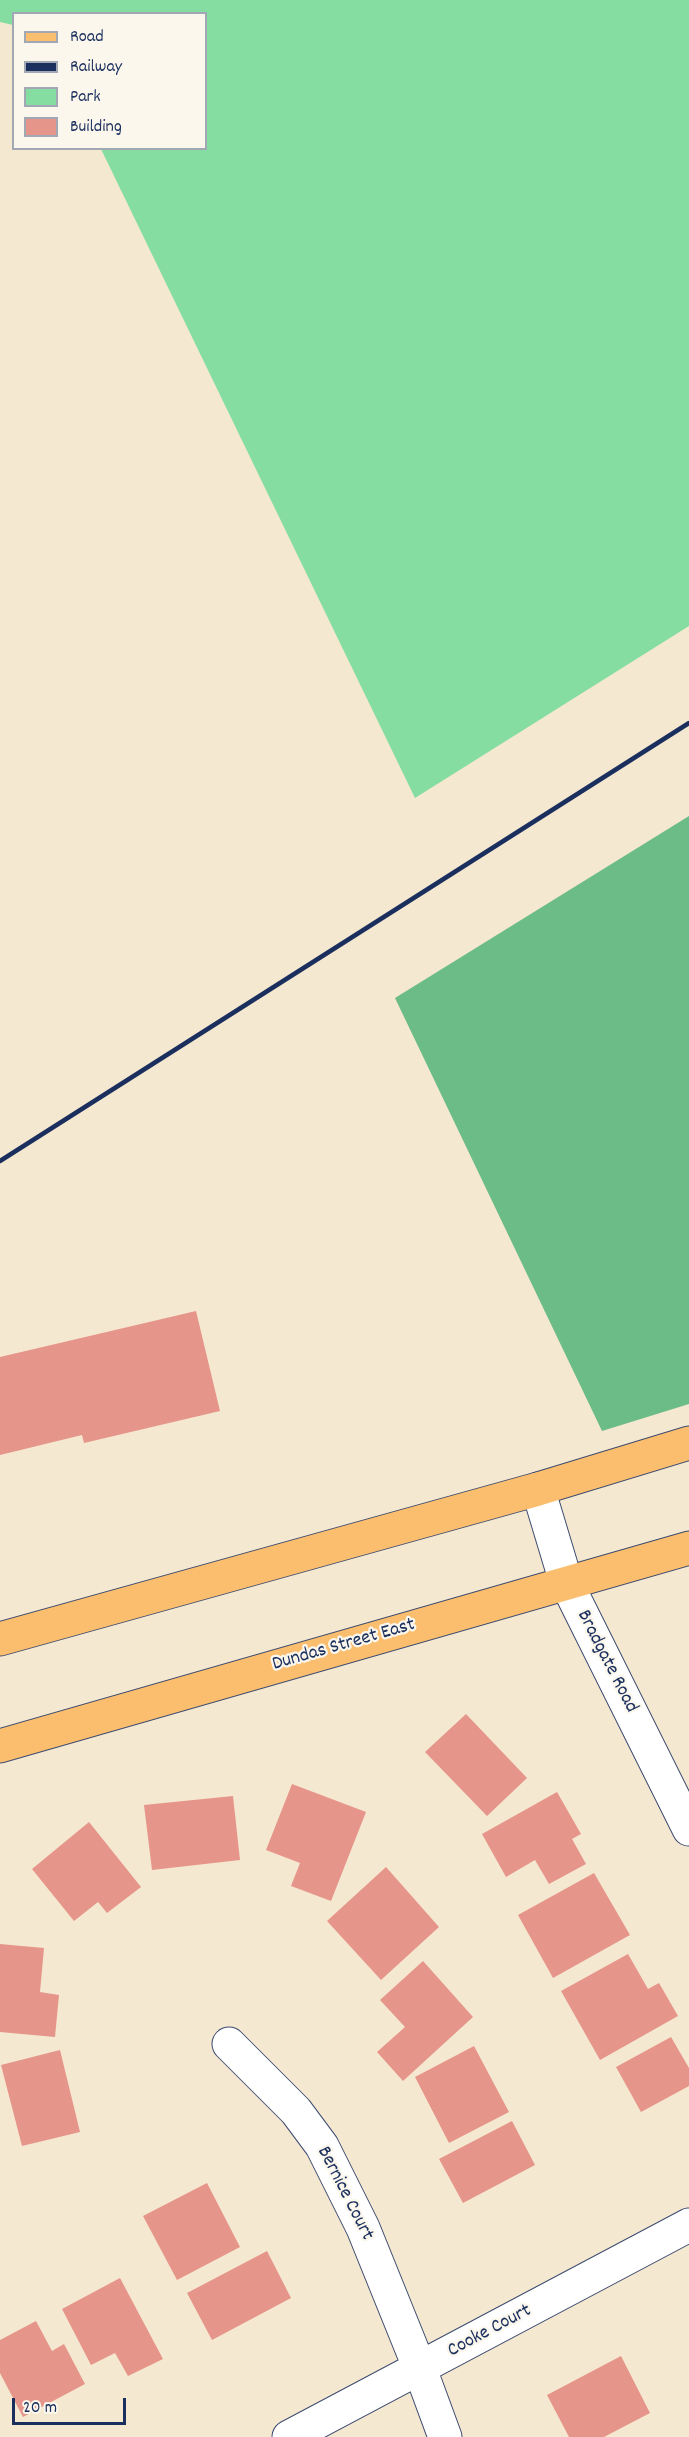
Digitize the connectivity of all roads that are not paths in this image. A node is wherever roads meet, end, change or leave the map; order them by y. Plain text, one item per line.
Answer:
1 (689, 1443) edge
2 (538, 1489) junction
3 (689, 1548) edge
4 (566, 1582) junction
5 (0, 1639) edge
6 (0, 1746) edge
7 (689, 1828) edge
8 (229, 2044) dead end
9 (689, 2225) edge
10 (420, 2369) junction
11 (289, 2437) edge
12 (445, 2437) edge

1 - 2 main road
2 - 4 street, Bradgate Road
2 - 5 main road
3 - 4 main road, Dundas Street East
4 - 6 main road, Dundas Street East
4 - 7 street, Bradgate Road
8 - 10 street, Bernice Court
9 - 10 street, Cooke Court
10 - 11 street, Cooke Court
10 - 12 street, Bernice Court

